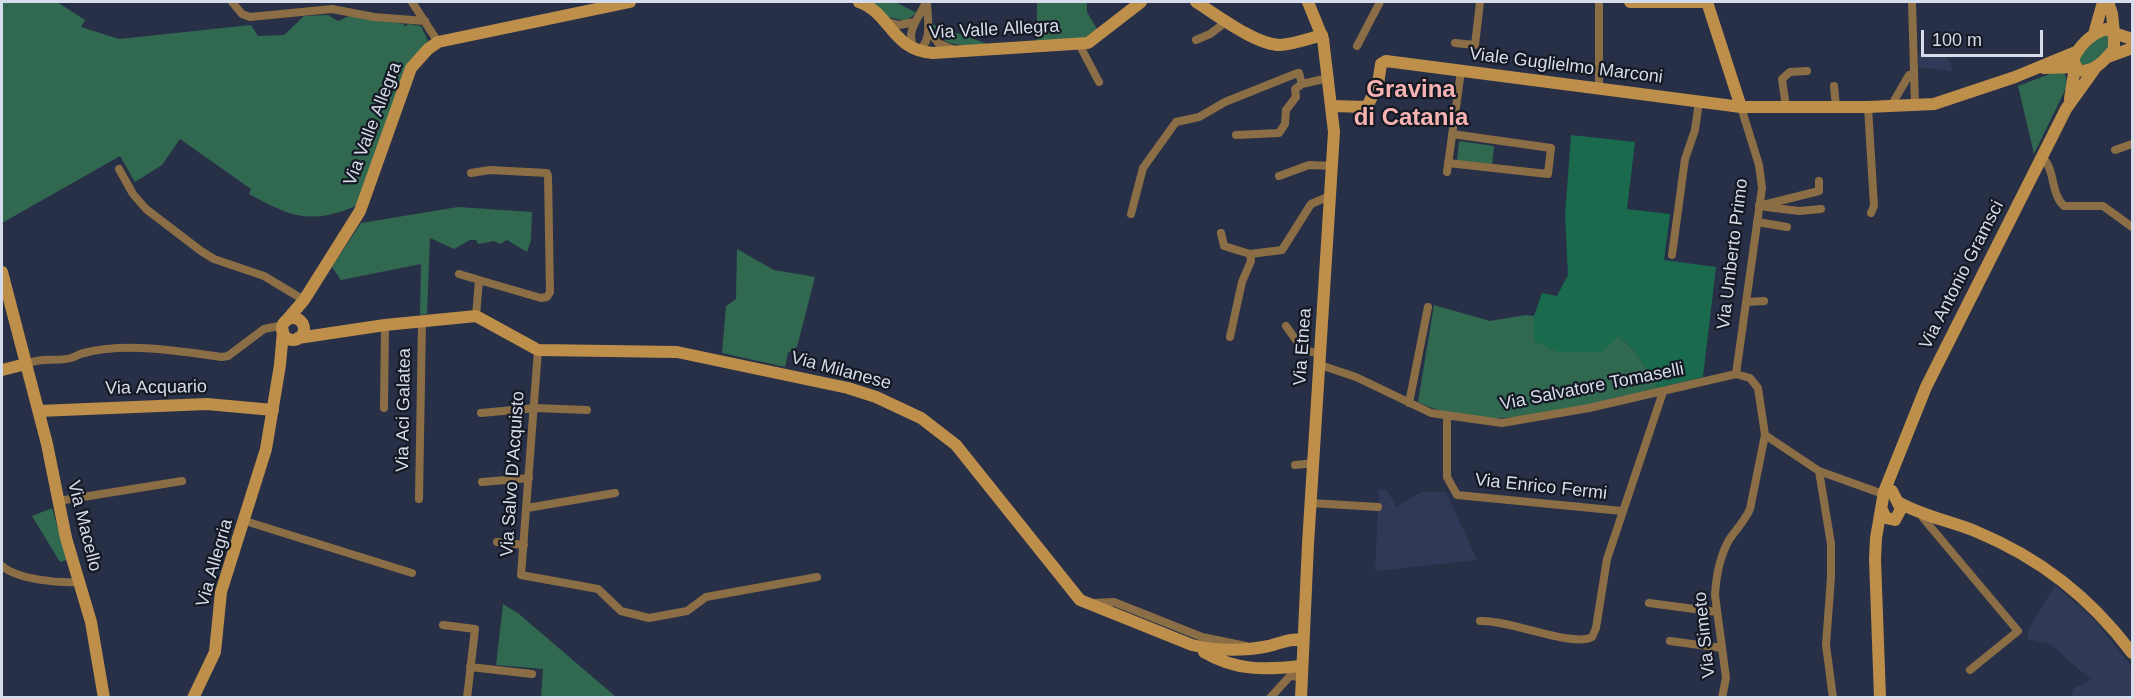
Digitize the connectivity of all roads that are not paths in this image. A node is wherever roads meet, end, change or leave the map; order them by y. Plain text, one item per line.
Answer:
1 (232, 2) edge
2 (412, 2) edge
3 (630, 2) edge
4 (859, 2) edge
5 (927, 2) edge
6 (1121, 2) edge
7 (1141, 2) edge
8 (1196, 2) edge
9 (1308, 2) edge
10 (1380, 2) edge
11 (1480, 2) edge
12 (1599, 2) edge
13 (1630, 2) edge
14 (1673, 2) edge
15 (1702, 2) edge
16 (1707, 2) edge
17 (1912, 2) edge
18 (2106, 2) edge
19 (594, 5) edge
20 (1121, 17) junction
21 (425, 21) junction
22 (882, 21) junction
23 (915, 22) junction
24 (1226, 22) junction
25 (927, 27) junction
26 (2120, 32) edge
27 (2094, 34) junction
28 (1322, 35) junction
29 (1196, 40) dead end
30 (438, 42) junction
31 (1455, 43) dead end
32 (1079, 44) junction
33 (1357, 46) dead end
34 (2133, 48) edge
35 (916, 51) junction
36 (2078, 51) junction
37 (964, 52) junction
38 (2106, 58) junction
39 (2075, 67) junction
40 (2096, 67) junction
41 (2040, 68) junction
42 (1461, 71) junction
43 (1807, 71) dead end
44 (1914, 75) junction
45 (1328, 78) junction
46 (1099, 82) dead end
47 (1302, 84) junction
48 (1834, 86) dead end
49 (1599, 88) junction
50 (1699, 101) junction
51 (1332, 106) junction
52 (1891, 106) junction
53 (1915, 106) junction
54 (1741, 107) junction
55 (1786, 107) junction
56 (1836, 107) junction
57 (1868, 107) junction
58 (2066, 109) junction
59 (1452, 134) junction
60 (1236, 135) dead end
61 (2133, 144) edge
62 (2115, 150) dead end
63 (2042, 157) junction
64 (1333, 166) junction
65 (119, 169) dead end
66 (471, 173) dead end
67 (1279, 176) dead end
68 (1819, 181) dead end
69 (1332, 195) junction
70 (1760, 206) junction
71 (1821, 209) dead end
72 (1870, 213) dead end
73 (1131, 214) dead end
74 (1757, 222) junction
75 (1787, 227) dead end
76 (2133, 227) edge
77 (1221, 233) dead end
78 (1250, 254) junction
79 (1672, 255) dead end
80 (2, 272) edge
81 (459, 274) dead end
82 (479, 280) junction
83 (304, 300) junction
84 (1764, 301) dead end
85 (1746, 302) junction
86 (1428, 307) dead end
87 (476, 316) junction
88 (422, 321) junction
89 (284, 325) junction
90 (385, 325) junction
91 (1286, 326) dead end
92 (300, 332) junction
93 (1230, 337) dead end
94 (538, 350) junction
95 (1320, 359) junction
96 (26, 364) junction
97 (280, 365) junction
98 (2, 370) edge
99 (1736, 374) junction
100 (1663, 392) junction
101 (1409, 403) junction
102 (384, 408) dead end
103 (534, 408) junction
104 (273, 410) junction
105 (587, 410) dead end
106 (39, 411) junction
107 (481, 413) dead end
108 (1447, 416) junction
109 (1765, 435) junction
110 (1314, 463) junction
111 (1295, 465) dead end
112 (1819, 471) junction
113 (529, 478) junction
114 (182, 481) dead end
115 (482, 482) dead end
116 (615, 493) dead end
117 (1890, 495) junction
118 (418, 499) dead end
119 (58, 501) junction
120 (1311, 503) junction
121 (1378, 507) dead end
122 (527, 508) junction
123 (1882, 510) junction
124 (1622, 512) junction
125 (1923, 518) junction
126 (1896, 519) junction
127 (1938, 519) junction
128 (245, 521) junction
129 (497, 542) dead end
130 (524, 545) junction
131 (1875, 558) junction
132 (2, 566) edge
133 (412, 573) dead end
134 (817, 577) dead end
135 (79, 582) junction
136 (1649, 603) dead end
137 (1088, 604) junction
138 (1717, 612) junction
139 (1480, 621) dead end
140 (443, 625) dead end
141 (1302, 640) junction
142 (1670, 641) dead end
143 (1192, 645) junction
144 (1255, 647) junction
145 (1722, 648) junction
146 (2133, 653) edge
147 (470, 667) junction
148 (1970, 670) dead end
149 (1294, 672) junction
150 (532, 674) dead end
151 (104, 698) edge
152 (193, 698) edge
153 (467, 698) edge
154 (1270, 698) edge
155 (1301, 698) edge
156 (1722, 698) edge
157 (1833, 698) edge
158 (1880, 698) edge

1 - 21 street
2 - 21 street
3 - 19 main road
4 - 22 main road, Via Valle Allegra
5 - 23 street
5 - 25 street
6 - 20 main road
7 - 20 main road
8 - 24 main road
9 - 28 main road, Via Etnea
10 - 33 street
11 - 31 street
12 - 49 street
13 - 14 main road
14 - 15 main road
16 - 54 main road, Via Umberto Primo
17 - 44 street
18 - 26 main road
18 - 27 main road
19 - 30 main road
20 - 32 main road
21 - 30 street
22 - 23 street
22 - 35 main road, Via Valle Allegra
23 - 35 street
24 - 28 main road
24 - 29 street
25 - 35 street
25 - 37 street
26 - 27 main road
26 - 38 main road
27 - 36 main road
28 - 45 main road, Via Etnea
30 - 83 main road, Via Valle Allegra
32 - 37 main road, Via Valle Allegra
32 - 46 street
34 - 38 main road
35 - 37 main road, Via Valle Allegra
36 - 39 main road
36 - 41 main road
38 - 40 main road
39 - 40 main road
39 - 41 main road
39 - 58 main road
40 - 58 main road
41 - 53 main road, Viale Guglielmo Marconi
42 - 49 main road, Viale Guglielmo Marconi
42 - 51 main road, Viale Guglielmo Marconi
42 - 59 street
43 - 55 street
44 - 52 street
44 - 53 street
45 - 47 street
45 - 51 main road, Via Etnea
47 - 60 street
47 - 73 street
48 - 56 street
49 - 50 main road, Viale Guglielmo Marconi
50 - 54 main road, Viale Guglielmo Marconi
50 - 79 street
51 - 64 main road, Via Etnea
52 - 53 main road, Viale Guglielmo Marconi
52 - 57 main road, Viale Guglielmo Marconi
54 - 55 main road, Viale Guglielmo Marconi
54 - 70 street, Via Umberto Primo
55 - 56 main road, Viale Guglielmo Marconi
56 - 57 main road, Viale Guglielmo Marconi
57 - 72 street
58 - 63 main road, Via Antonio Gramsci
59 - 59 street
61 - 62 street
63 - 76 street
63 - 117 main road, Via Antonio Gramsci
64 - 67 street
64 - 69 main road, Via Etnea
65 - 83 street
66 - 82 street
68 - 70 street
69 - 78 street
69 - 95 main road, Via Etnea
70 - 71 street
70 - 74 street, Via Umberto Primo
74 - 75 street
74 - 85 street, Via Umberto Primo
77 - 78 street
78 - 93 street
80 - 96 main road, Via Macello
81 - 82 street
82 - 87 street
83 - 89 main road, Via Valle Allegra
83 - 92 main road
84 - 85 street
85 - 99 street, Via Umberto Primo
86 - 101 street
87 - 88 main road
87 - 94 main road, Via Milanese
88 - 90 main road
88 - 118 street, Via Aci Galatea
89 - 92 main road
89 - 92 main road
89 - 96 street
89 - 97 main road, Via Allegria
90 - 92 main road
90 - 102 street
91 - 95 street, Via Salvatore Tomaselli
92 - 97 main road
94 - 103 street, Via Salvo D'Acquisto
94 - 137 main road, Via Milanese
95 - 101 street, Via Salvatore Tomaselli
95 - 110 main road, Via Etnea
96 - 98 main road
96 - 106 main road, Via Macello
97 - 104 main road, Via Allegria
99 - 100 street, Via Salvatore Tomaselli
99 - 109 street, Via Simeto
100 - 108 street, Via Salvatore Tomaselli
100 - 124 street
101 - 108 street, Via Salvatore Tomaselli
103 - 105 street
103 - 107 street
103 - 113 street, Via Salvo D'Acquisto
104 - 106 main road, Via Acquario
104 - 128 main road, Via Allegria
106 - 119 main road, Via Macello
108 - 124 street, Via Enrico Fermi
109 - 112 street
109 - 138 street, Via Simeto
110 - 111 street
110 - 120 main road, Via Etnea
112 - 117 street
112 - 157 street
113 - 115 street
113 - 122 street, Via Salvo D'Acquisto
114 - 119 street
116 - 122 street
117 - 123 main road
117 - 126 main road
117 - 127 main road
119 - 135 main road, Via Macello
120 - 121 street
120 - 141 main road, Via Etnea
122 - 130 street, Via Salvo D'Acquisto
123 - 126 main road
123 - 131 main road
124 - 139 street
125 - 126 main road
125 - 127 main road
125 - 148 street
126 - 131 main road
127 - 146 main road
128 - 133 street
128 - 152 main road, Via Allegria
129 - 130 street
130 - 134 street, Via Salvo D'Acquisto
131 - 158 main road
132 - 135 street
135 - 151 main road, Via Macello
136 - 138 street
137 - 143 main road, Via Milanese
137 - 144 street
138 - 145 street, Via Simeto
140 - 147 street
141 - 144 main road, Via Milanese
141 - 149 main road, Via Etnea
142 - 145 street
143 - 144 main road, Via Milanese
143 - 149 main road
145 - 156 street, Via Simeto
147 - 150 street
147 - 153 street
149 - 154 street
149 - 155 main road, Via Etnea

